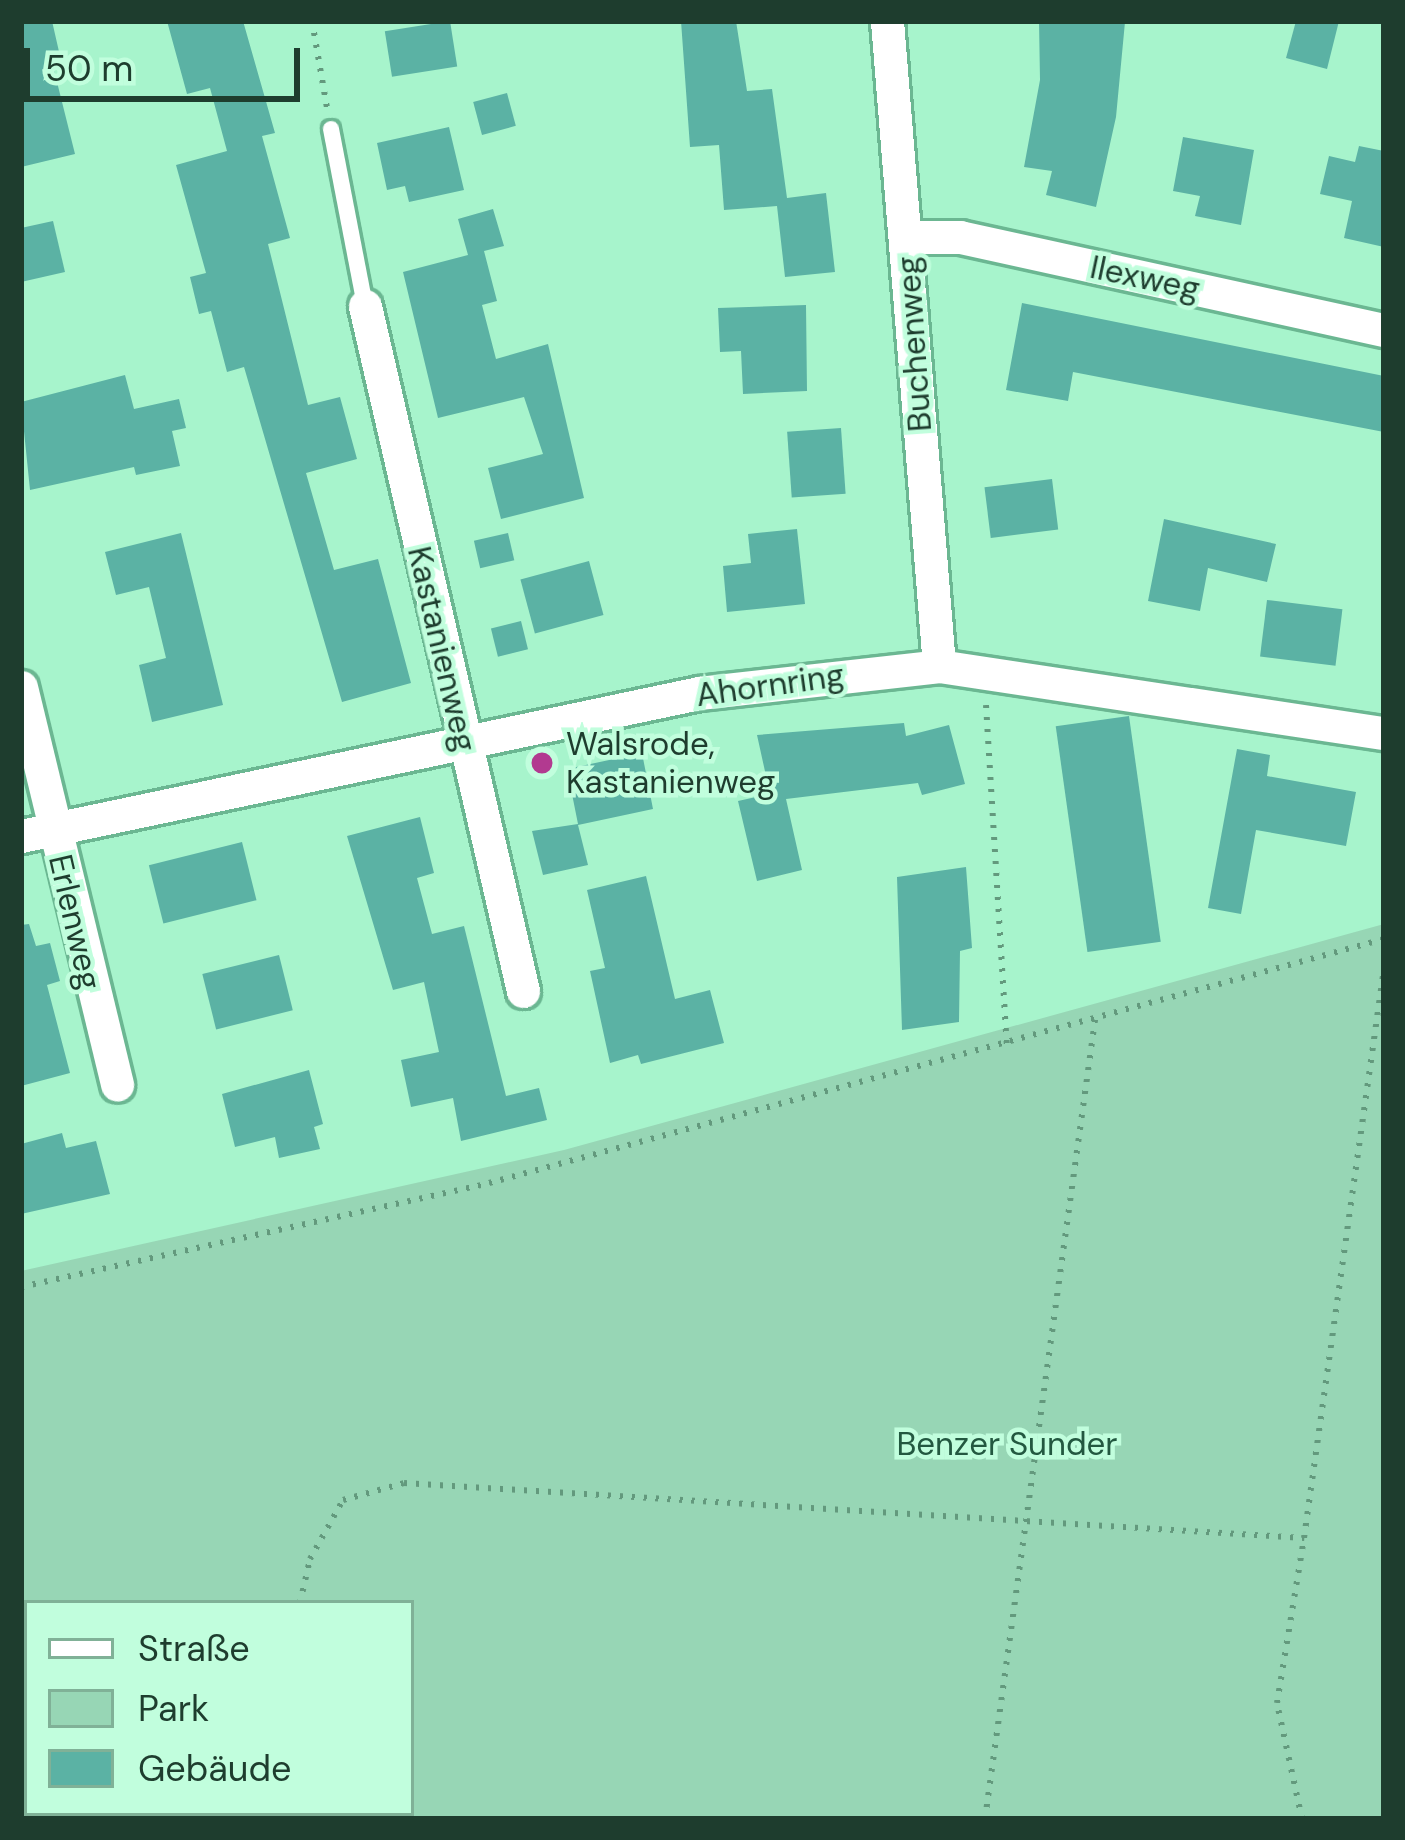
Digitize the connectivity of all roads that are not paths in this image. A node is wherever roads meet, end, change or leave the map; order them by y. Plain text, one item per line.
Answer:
1 (886, 21) edge
2 (331, 129) road end
3 (906, 237) junction
4 (364, 306) joint
5 (1384, 330) edge
6 (939, 666) junction
7 (21, 687) edge
8 (1384, 733) edge
9 (462, 743) junction
10 (37, 831) edge
11 (523, 991) dead end
12 (117, 1085) dead end

1 - 3 street, Buchenweg
2 - 4 lane
3 - 5 street, Ilexweg
3 - 6 street, Buchenweg
4 - 9 street, Kastanienweg
6 - 8 street, Ahornring
6 - 9 street, Ahornring
7 - 10 street, Erlenweg
9 - 10 street, Ahornring
9 - 11 street, Kastanienweg
10 - 12 street, Erlenweg

